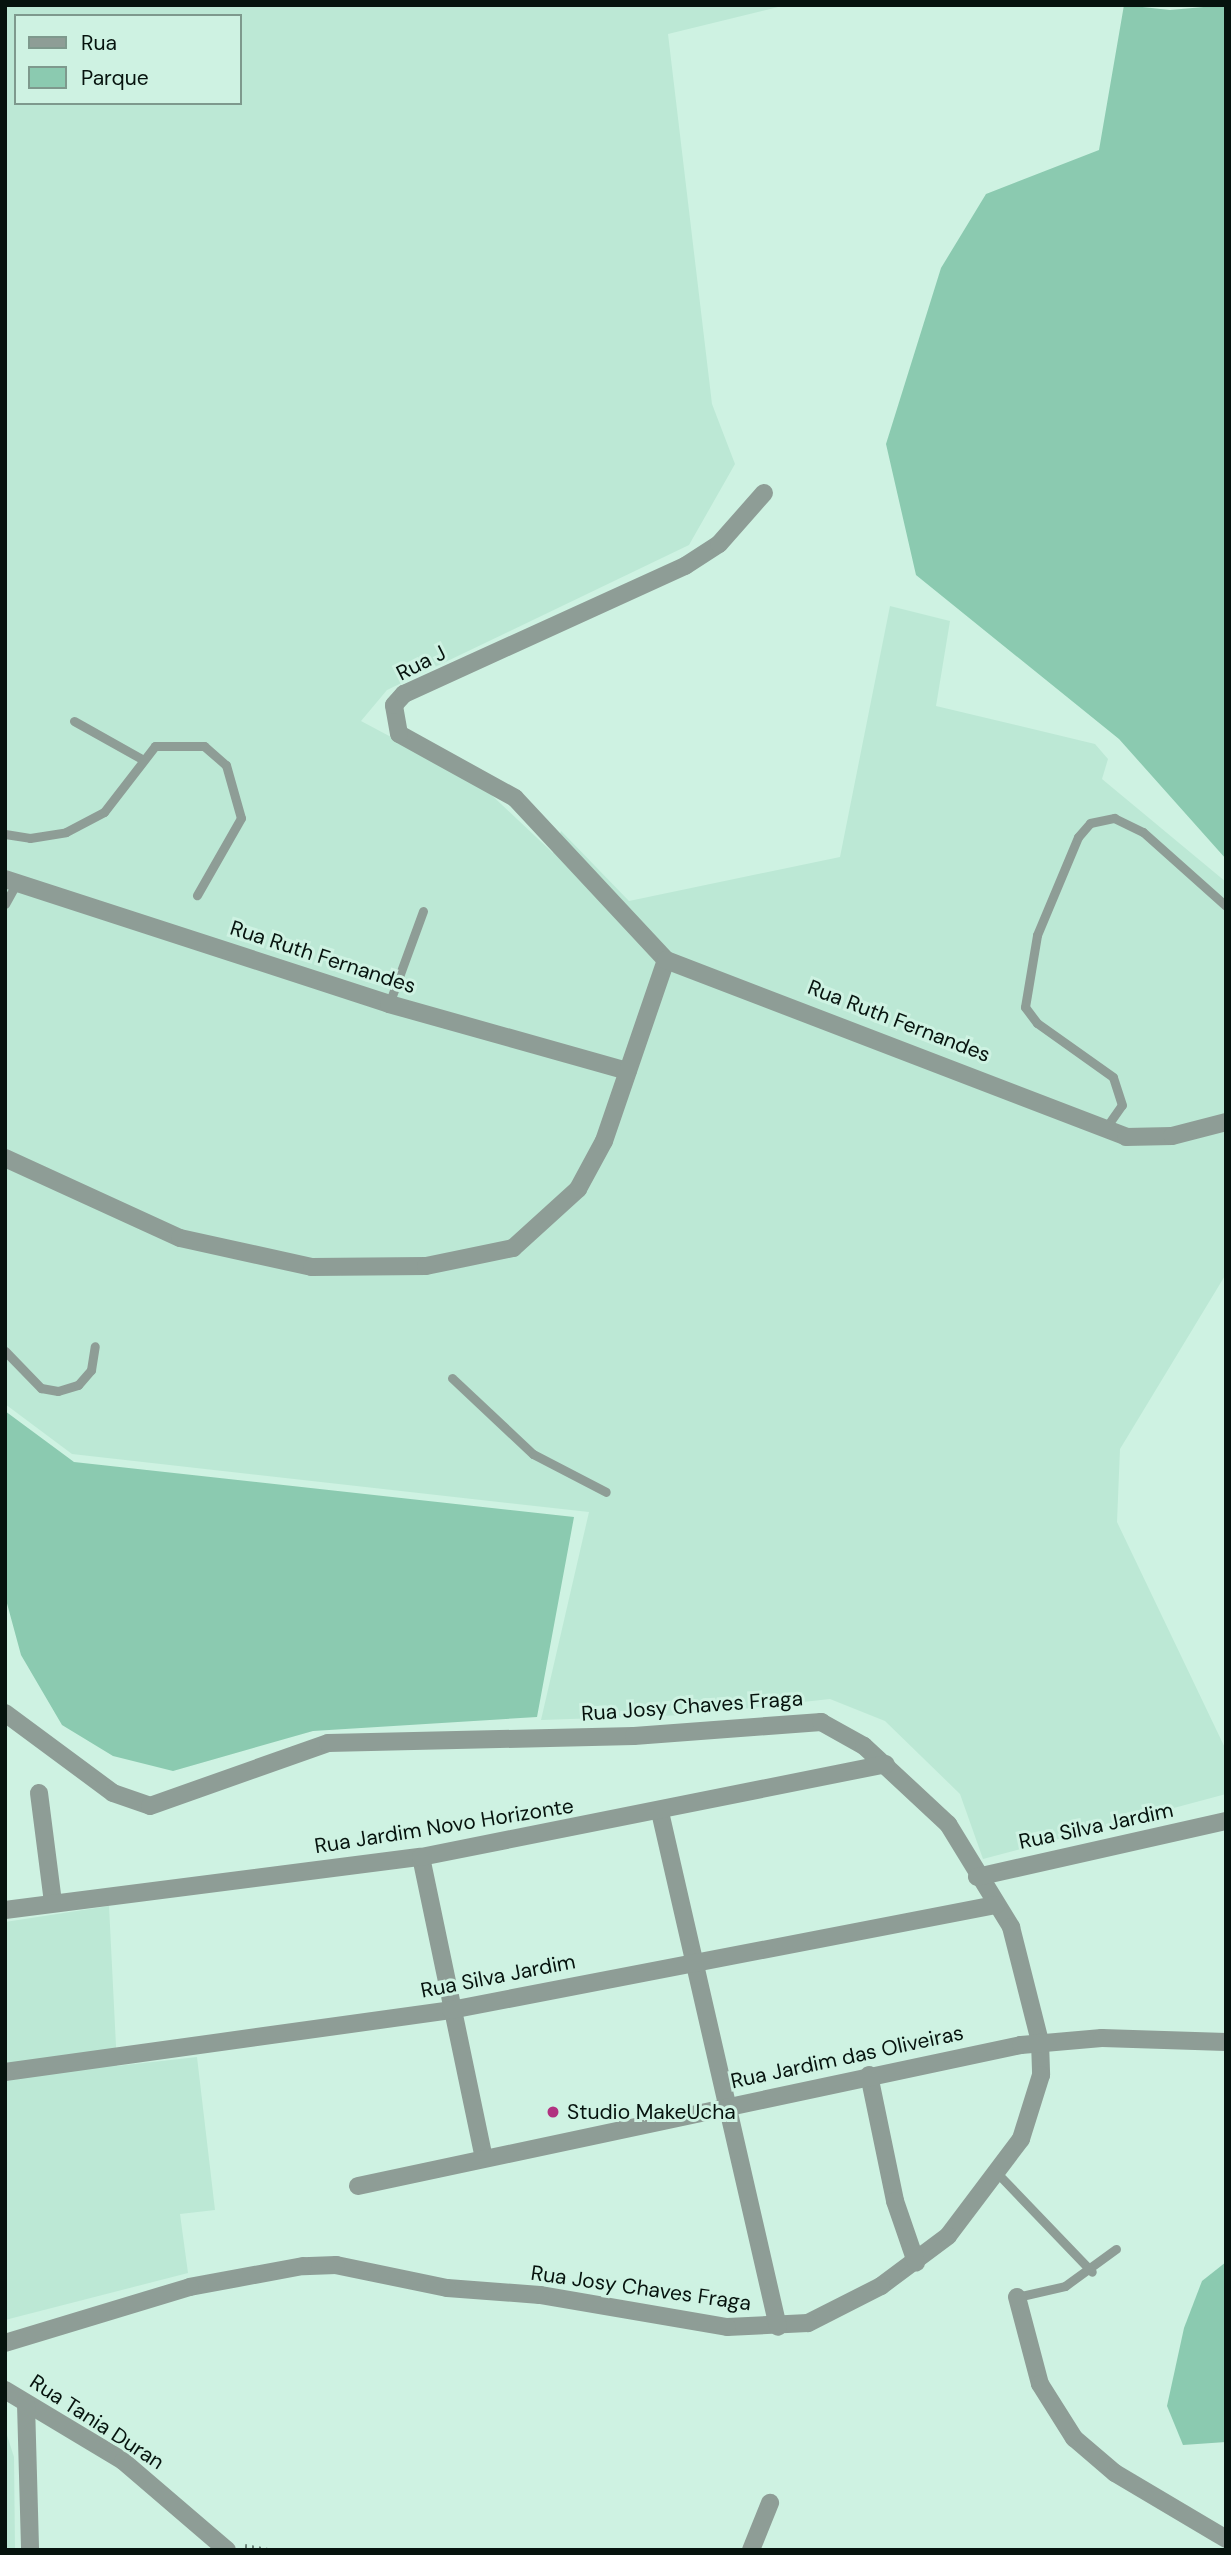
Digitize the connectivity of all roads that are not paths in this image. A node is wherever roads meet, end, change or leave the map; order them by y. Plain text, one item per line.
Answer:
1 (764, 493) dead end
2 (75, 722) dead end
3 (140, 758) junction
4 (5, 834) edge
5 (11, 882) edge
6 (197, 895) dead end
7 (5, 904) edge
8 (1226, 906) edge
9 (423, 911) dead end
10 (667, 960) junction
11 (389, 1004) junction
12 (628, 1071) junction
13 (1226, 1122) edge
14 (1105, 1129) junction
15 (5, 1158) edge
16 (95, 1346) dead end
17 (5, 1352) edge
18 (452, 1378) dead end
19 (606, 1492) dead end
20 (5, 1713) edge
21 (886, 1764) junction
22 (39, 1793) dead end
23 (660, 1812) junction
24 (1226, 1821) edge
25 (421, 1857) junction
26 (977, 1877) junction
27 (53, 1903) junction
28 (996, 1905) junction
29 (5, 1910) edge
30 (693, 1960) junction
31 (452, 2010) junction
32 (1040, 2042) junction
33 (1226, 2042) edge
34 (5, 2072) edge
35 (869, 2075) junction
36 (726, 2105) junction
37 (484, 2158) junction
38 (999, 2175) junction
39 (358, 2186) dead end
40 (1116, 2249) dead end
41 (916, 2262) junction
42 (1092, 2272) junction
43 (1017, 2297) joint
44 (778, 2327) junction
45 (5, 2343) edge
46 (5, 2390) edge
47 (26, 2404) junction
48 (770, 2503) dead end
49 (1226, 2539) edge
50 (30, 2550) edge
51 (227, 2550) edge
52 (751, 2550) edge

1 - 10 street, Rua J
2 - 3 lane
3 - 4 lane
3 - 6 lane
5 - 7 lane
5 - 11 street, Rua Ruth Fernandes
8 - 14 lane
9 - 11 lane
10 - 12 street
10 - 14 street, Rua Ruth Fernandes
11 - 12 street, Rua Ruth Fernandes
12 - 15 street
13 - 14 street, Rua Ruth Fernandes
16 - 17 lane
18 - 19 lane
20 - 21 street, Rua Josy Chaves Fraga
21 - 23 street, Rua Jardim Novo Horizonte
21 - 26 street, Rua Josy Chaves Fraga
22 - 27 street
23 - 25 street, Rua Jardim Novo Horizonte
23 - 30 street
24 - 26 street, Rua Silva Jardim
25 - 27 street, Rua Jardim Novo Horizonte
25 - 31 street
26 - 28 street, Rua Josy Chaves Fraga
27 - 29 street, Rua Jardim Novo Horizonte
28 - 30 street, Rua Silva Jardim
28 - 32 street, Rua Josy Chaves Fraga
30 - 31 street, Rua Silva Jardim
30 - 36 street
31 - 34 street, Rua Silva Jardim
31 - 37 street
32 - 33 street, Rua Jardim das Oliveiras
32 - 35 street, Rua Jardim das Oliveiras
32 - 38 street, Rua Josy Chaves Fraga
35 - 36 street, Rua Jardim das Oliveiras
35 - 41 street
36 - 37 street, Rua Jardim das Oliveiras
36 - 44 street
37 - 39 street, Rua Jardim das Oliveiras
38 - 41 street, Rua Josy Chaves Fraga
38 - 42 lane
40 - 42 lane
41 - 44 street, Rua Josy Chaves Fraga
42 - 43 lane
43 - 49 street
44 - 45 street, Rua Josy Chaves Fraga
46 - 47 street, Rua Tania Duran
47 - 50 street
47 - 51 street, Rua Tania Duran
48 - 52 street

